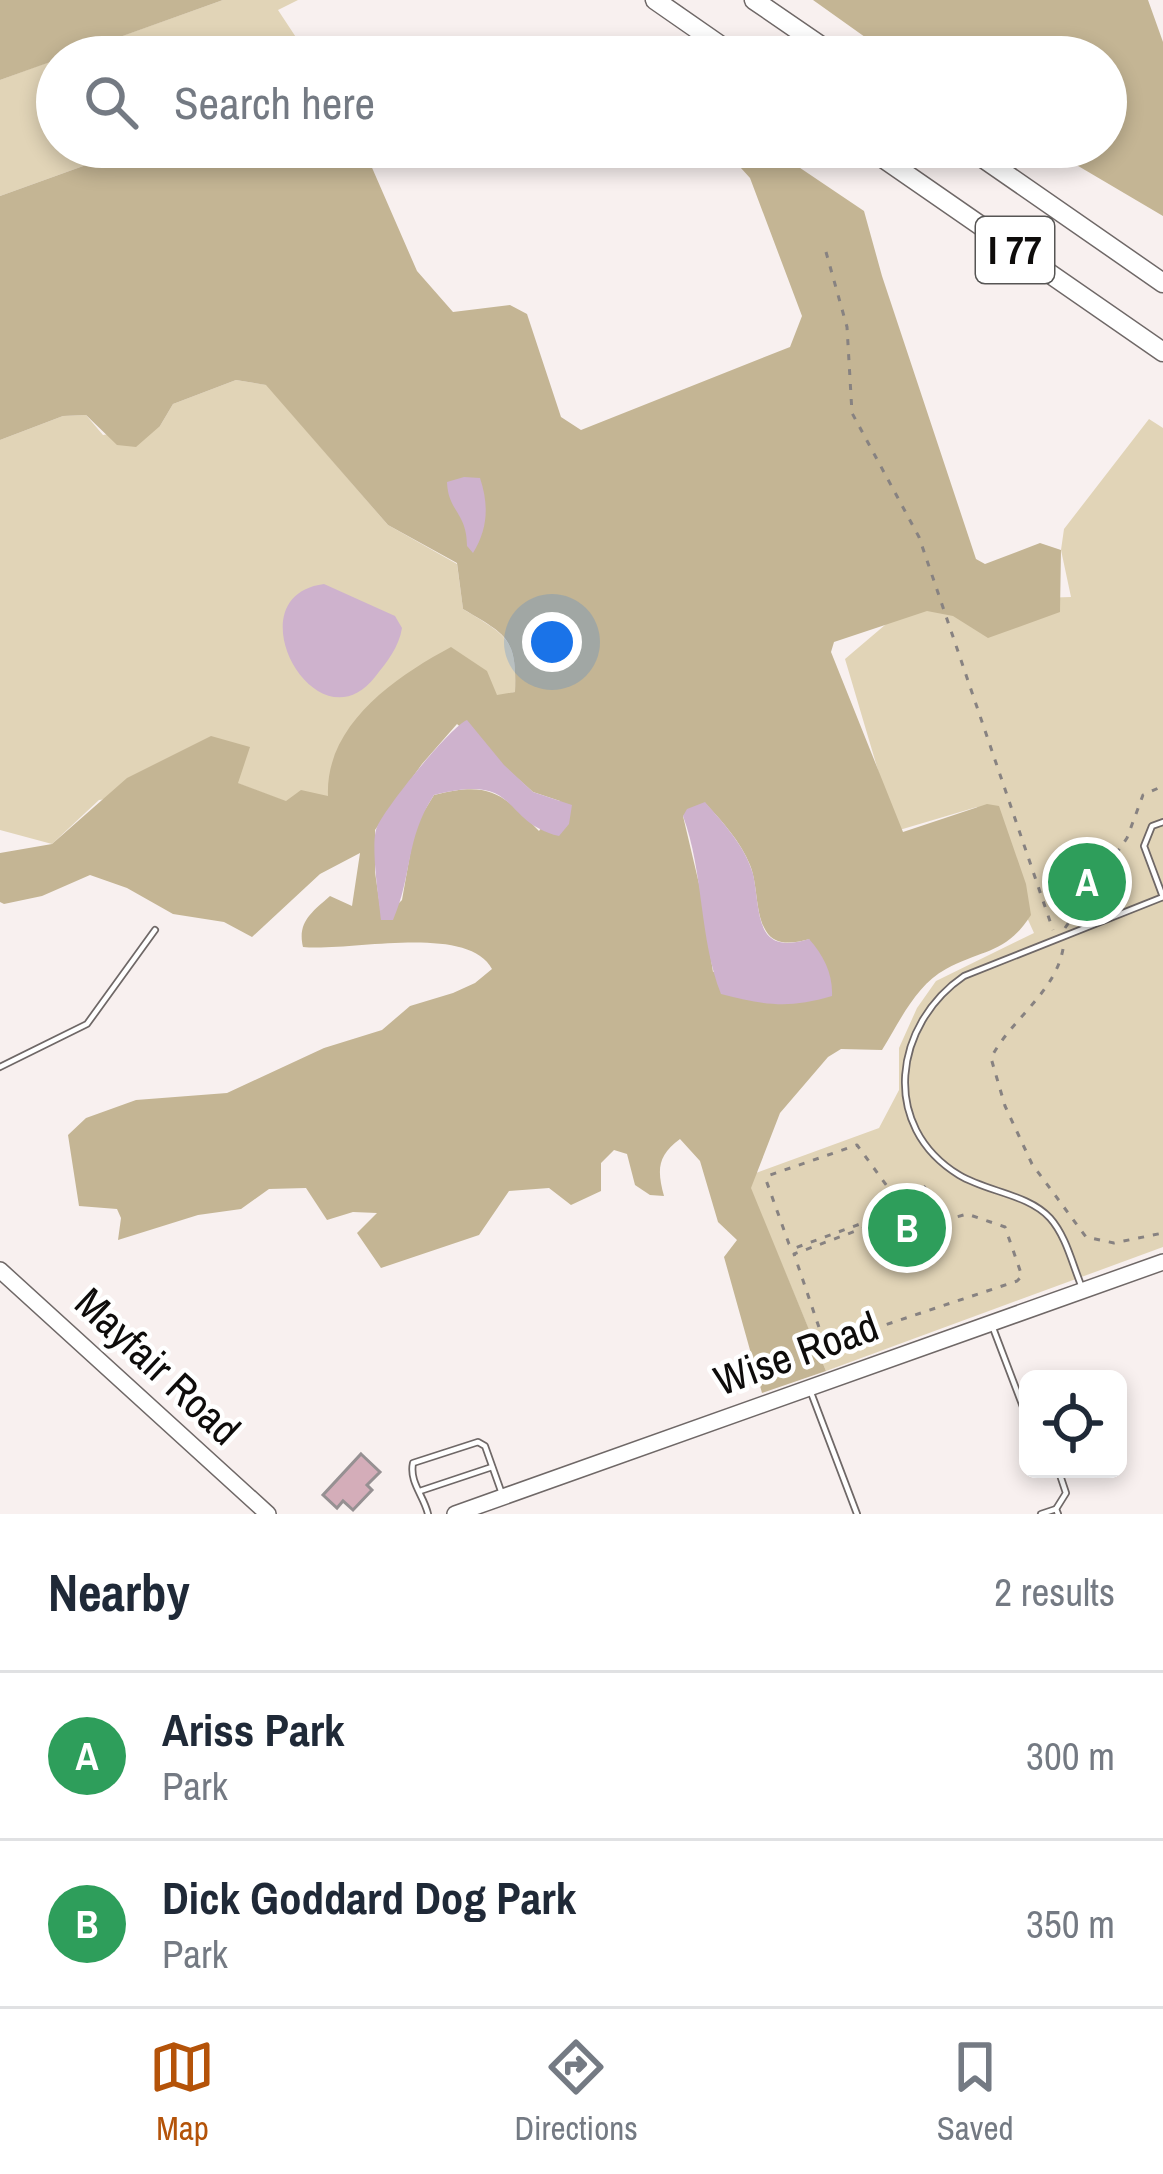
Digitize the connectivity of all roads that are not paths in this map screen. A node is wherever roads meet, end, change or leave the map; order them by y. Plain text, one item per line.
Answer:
1 (655, 0) edge
2 (754, 0) edge
3 (707, 36) edge
4 (806, 36) edge
5 (897, 168) edge
6 (997, 168) edge
7 (1163, 283) edge
8 (1163, 352) edge
9 (1163, 822) edge
10 (1163, 897) edge
11 (155, 930) dead end
12 (0, 1066) edge
13 (1163, 1262) edge
14 (0, 1270) edge
15 (1083, 1290) junction
16 (991, 1323) junction
17 (809, 1387) junction
18 (1019, 1396) edge
19 (492, 1467) junction
20 (1061, 1478) edge
21 (420, 1491) junction
22 (502, 1496) junction
23 (1057, 1512) edge
24 (268, 1514) edge
25 (428, 1514) edge
26 (454, 1514) edge
27 (857, 1514) edge
28 (1041, 1514) edge

1 - 3 highway
2 - 4 highway
5 - 8 highway, I 77
6 - 7 highway, I 77
9 - 10 lane
10 - 15 lane
11 - 12 lane
13 - 15 street, Wise Road
14 - 24 street, Mayfair Road
15 - 16 street, Wise Road
16 - 17 street, Wise Road
16 - 18 lane
17 - 22 street, Wise Road
17 - 27 lane
19 - 21 lane
19 - 21 lane
19 - 22 lane
20 - 23 lane
21 - 25 lane
22 - 26 street, Wise Road
23 - 28 lane

